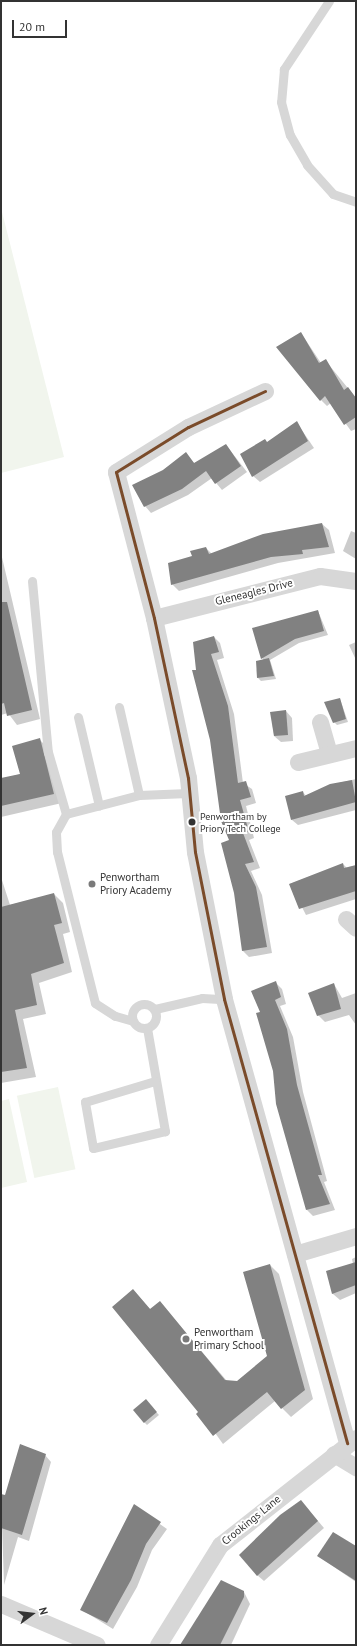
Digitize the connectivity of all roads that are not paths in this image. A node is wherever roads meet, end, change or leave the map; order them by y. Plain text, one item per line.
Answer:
1 (329, 1) edge
2 (356, 202) edge
3 (258, 398) dead end
4 (32, 581) dead end
5 (356, 581) edge
6 (154, 618) junction
7 (119, 707) dead end
8 (78, 717) dead end
9 (320, 722) dead end
10 (356, 748) edge
11 (329, 754) junction
12 (298, 762) dead end
13 (188, 793) junction
14 (139, 795) junction
15 (99, 806) junction
16 (66, 814) junction
17 (224, 998) junction
18 (155, 1009) junction
19 (133, 1021) junction
20 (147, 1028) junction
21 (154, 1081) junction
22 (356, 1236) edge
23 (295, 1254) junction
24 (351, 1441) edge
25 (334, 1454) junction
26 (356, 1467) edge
27 (1, 1604) edge
28 (97, 1645) edge
29 (158, 1645) edge

1 - 2 lane
3 - 6 street
4 - 16 lane
5 - 6 street, Gleneagles Drive
6 - 13 street
7 - 14 lane
8 - 15 lane
9 - 11 street
10 - 11 street
11 - 12 street
13 - 14 lane
13 - 17 street
14 - 15 lane
15 - 16 lane
16 - 19 lane
17 - 18 lane
17 - 23 street
18 - 19 lane
18 - 20 lane
19 - 20 lane
20 - 21 lane
21 - 21 lane
22 - 23 street
23 - 24 street
24 - 25 street, Crookings Lane
25 - 26 street
25 - 29 street, Crookings Lane
27 - 28 street

